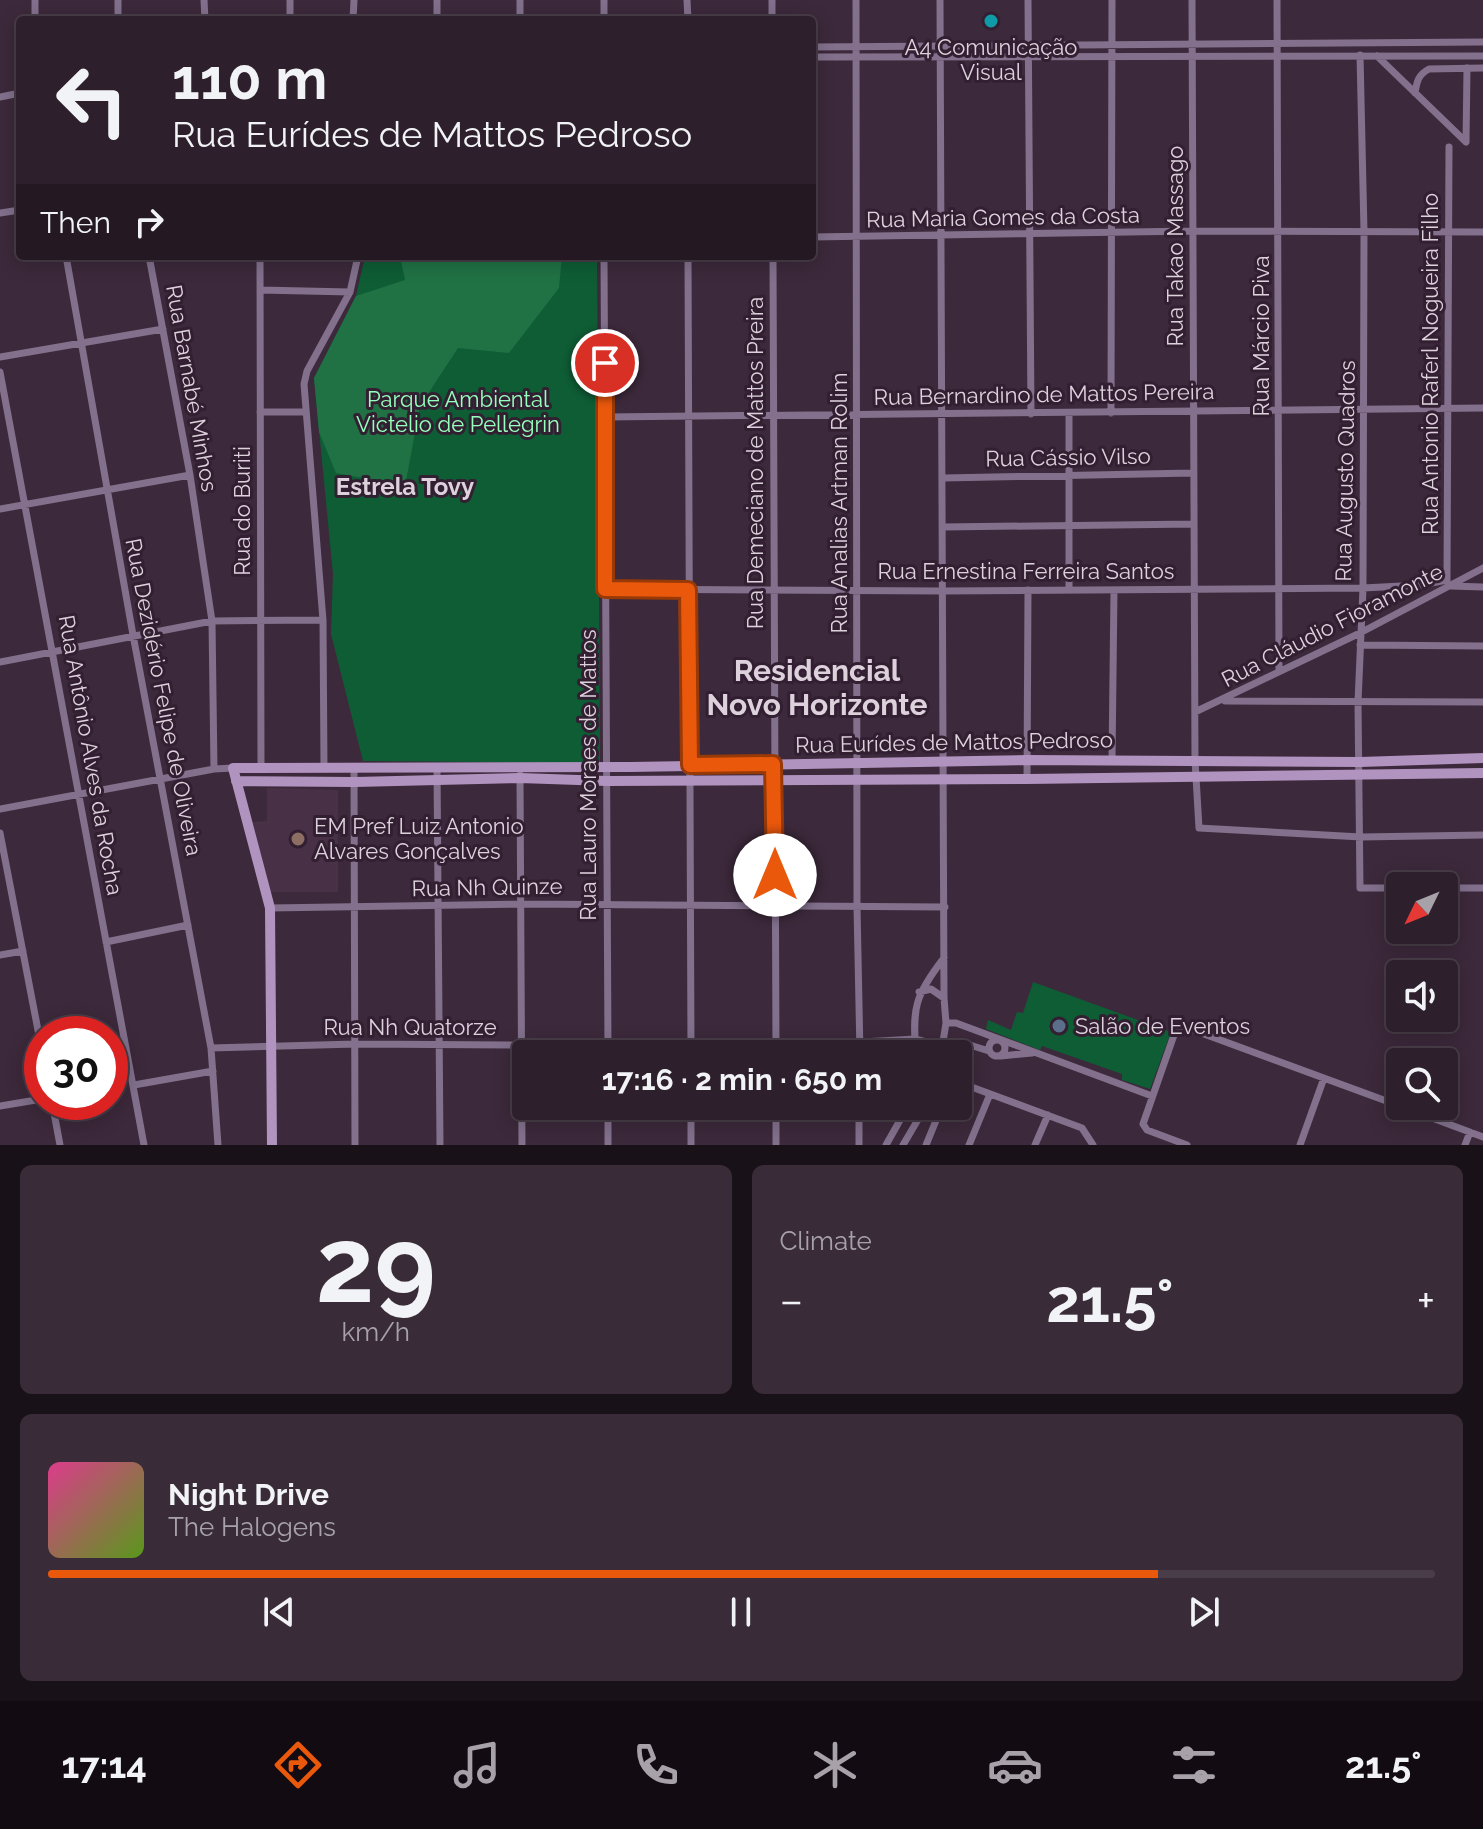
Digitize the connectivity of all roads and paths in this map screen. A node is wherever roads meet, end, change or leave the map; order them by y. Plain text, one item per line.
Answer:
1 (856, 0) edge
2 (940, 0) edge
3 (1028, 0) edge
4 (1112, 0) edge
5 (1192, 0) edge
6 (1277, 0) edge
7 (1483, 42) edge
8 (1387, 43) junction
9 (1277, 44) junction
10 (1192, 45) junction
11 (940, 46) junction
12 (1029, 46) junction
13 (1113, 46) junction
14 (816, 47) edge
15 (856, 51) junction
16 (1192, 55) junction
17 (1277, 55) junction
18 (1360, 55) junction
19 (816, 56) edge
20 (940, 56) junction
21 (1029, 56) junction
22 (1113, 56) junction
23 (1377, 56) junction
24 (1388, 56) junction
25 (1483, 56) edge
26 (1467, 68) junction
27 (1483, 68) edge
28 (1395, 72) junction
29 (1417, 80) junction
30 (1415, 93) junction
31 (1449, 147) dead end
32 (1193, 231) junction
33 (1278, 231) junction
34 (1364, 231) junction
35 (1449, 232) junction
36 (1483, 232) edge
37 (1111, 233) junction
38 (1030, 234) junction
39 (941, 236) junction
40 (816, 237) edge
41 (858, 238) junction
42 (67, 260) edge
43 (150, 260) edge
44 (260, 260) edge
45 (357, 260) edge
46 (604, 260) edge
47 (688, 260) edge
48 (773, 260) edge
49 (260, 290) junction
50 (350, 292) junction
51 (163, 329) junction
52 (81, 343) junction
53 (0, 357) edge
54 (0, 372) edge
55 (1483, 408) edge
56 (1449, 409) junction
57 (1364, 410) junction
58 (1279, 411) junction
59 (260, 412) junction
60 (306, 412) junction
61 (1194, 412) junction
62 (1111, 413) junction
63 (1031, 414) junction
64 (1069, 414) junction
65 (942, 415) junction
66 (857, 416) junction
67 (605, 417) junction
68 (689, 417) junction
69 (773, 417) junction
70 (1193, 473) junction
71 (1069, 474) junction
72 (190, 475) junction
73 (943, 478) junction
74 (108, 489) junction
75 (26, 504) junction
76 (0, 509) edge
77 (1069, 524) junction
78 (1194, 524) junction
79 (943, 527) junction
80 (1483, 568) edge
81 (1448, 583) junction
82 (1483, 587) edge
83 (773, 588) junction
84 (1363, 588) junction
85 (605, 589) junction
86 (857, 589) junction
87 (1280, 589) junction
88 (688, 590) junction
89 (1028, 590) junction
90 (1069, 590) junction
91 (1114, 590) junction
92 (1194, 590) junction
93 (943, 591) junction
94 (260, 619) junction
95 (323, 620) junction
96 (212, 621) junction
97 (1360, 633) junction
98 (133, 635) junction
99 (1360, 645) junction
100 (1483, 646) edge
101 (54, 653) junction
102 (0, 662) edge
103 (1279, 671) junction
104 (1223, 701) junction
105 (1358, 702) junction
106 (1483, 702) edge
107 (1195, 712) junction
108 (1483, 758) edge
109 (1027, 760) junction
110 (1112, 760) junction
111 (1195, 760) junction
112 (943, 761) junction
113 (1360, 762) junction
114 (858, 763) junction
115 (773, 764) junction
116 (690, 765) junction
117 (261, 766) junction
118 (607, 766) junction
119 (324, 767) junction
120 (354, 767) junction
121 (437, 767) junction
122 (233, 768) junction
123 (214, 769) junction
124 (520, 772) junction
125 (1483, 773) edge
126 (1359, 774) junction
127 (1196, 776) junction
128 (161, 779) junction
129 (1027, 779) junction
130 (438, 780) junction
131 (775, 780) junction
132 (857, 780) junction
133 (944, 780) junction
134 (236, 781) junction
135 (607, 781) junction
136 (690, 781) junction
137 (355, 782) junction
138 (79, 795) junction
139 (0, 809) edge
140 (0, 833) edge
141 (1483, 835) edge
142 (1361, 837) junction
143 (1386, 888) edge
144 (1458, 888) edge
145 (1483, 888) edge
146 (522, 904) junction
147 (607, 904) junction
148 (440, 905) junction
149 (691, 907) junction
150 (775, 907) junction
151 (857, 907) junction
152 (945, 907) junction
153 (270, 908) junction
154 (355, 908) junction
155 (188, 925) junction
156 (106, 942) junction
157 (23, 951) junction
158 (0, 955) edge
159 (945, 956) junction
160 (919, 992) junction
161 (944, 998) junction
162 (35, 1016) edge
163 (946, 1023) junction
164 (963, 1026) junction
165 (915, 1039) junction
166 (523, 1040) edge
167 (608, 1040) edge
168 (691, 1040) edge
169 (776, 1040) edge
170 (860, 1040) edge
171 (901, 1040) edge
172 (919, 1040) edge
173 (944, 1040) edge
174 (961, 1040) edge
175 (998, 1040) junction
176 (356, 1044) junction
177 (512, 1044) edge
178 (439, 1045) junction
179 (972, 1046) edge
180 (273, 1047) junction
181 (211, 1048) junction
182 (989, 1051) junction
183 (1038, 1053) junction
184 (998, 1057) junction
185 (213, 1071) junction
186 (1324, 1078) junction
187 (134, 1085) junction
188 (972, 1087) edge
189 (990, 1094) junction
190 (1152, 1096) junction
191 (1386, 1101) edge
192 (24, 1102) edge
193 (0, 1106) edge
194 (1048, 1115) junction
195 (55, 1120) edge
196 (522, 1120) edge
197 (608, 1120) edge
198 (691, 1120) edge
199 (776, 1120) edge
200 (859, 1120) edge
201 (900, 1120) edge
202 (918, 1120) edge
203 (936, 1120) edge
204 (1438, 1120) edge
205 (1470, 1132) junction
206 (1483, 1137) edge
207 (60, 1145) edge
208 (144, 1145) edge
209 (218, 1145) edge
210 (272, 1145) edge
211 (355, 1145) edge
212 (440, 1145) edge
213 (522, 1145) edge
214 (608, 1145) edge
215 (691, 1145) edge
216 (776, 1145) edge
217 (859, 1145) edge
218 (886, 1145) edge
219 (903, 1145) edge
220 (926, 1145) edge
221 (969, 1145) edge
222 (1035, 1145) edge
223 (1093, 1145) edge
224 (1187, 1145) edge
225 (1300, 1145) edge
226 (1465, 1145) edge

1 - 15 street, Rua Analias Artman Rolim
2 - 11 street
3 - 12 street
4 - 13 street
5 - 10 street, Rua Takao Massago
6 - 9 street, Rua Márcio Piva
7 - 8 street
8 - 9 street
8 - 24 street
9 - 10 street
9 - 17 street, Rua Márcio Piva
10 - 13 street
10 - 16 street, Rua Takao Massago
11 - 12 street
11 - 15 street
11 - 20 street
12 - 13 street
12 - 21 street
13 - 22 street
14 - 15 street
15 - 19 street
15 - 20 street
15 - 41 street, Rua Analias Artman Rolim
16 - 17 street
16 - 22 street
16 - 32 street, Rua Takao Massago
17 - 18 street
17 - 33 street, Rua Márcio Piva
18 - 23 street
18 - 34 street, Rua Augusto Quadros
20 - 21 street
20 - 39 street
21 - 22 street
21 - 38 street
22 - 37 street
23 - 24 street
23 - 28 street
24 - 25 street
26 - 27 street
26 - 29 street
26 - 30 street
28 - 29 street
28 - 30 street
29 - 30 street
31 - 35 street, Rua Antonio Raferl Nogueira Filho
32 - 33 street, Rua Maria Gomes da Costa
32 - 37 street, Rua Maria Gomes da Costa
32 - 61 street, Rua Takao Massago
33 - 34 street, Rua Maria Gomes da Costa
33 - 58 street, Rua Márcio Piva
34 - 35 street, Rua Maria Gomes da Costa
34 - 57 street, Rua Augusto Quadros
35 - 36 street, Rua Maria Gomes da Costa
35 - 56 street, Rua Antonio Raferl Nogueira Filho
37 - 38 street, Rua Maria Gomes da Costa
37 - 62 street
38 - 39 street, Rua Maria Gomes da Costa
38 - 63 street
39 - 41 street, Rua Maria Gomes da Costa
39 - 65 street
40 - 41 street, Rua Maria Gomes da Costa
41 - 66 street, Rua Analias Artman Rolim
42 - 52 street, Rua Dezidério Felipe de Oliveira
43 - 51 street, Rua Barnabé Minhos
44 - 49 street, Rua do Buriti
45 - 50 street
46 - 67 street, Rua Lauro Moraes de Mattos
47 - 68 street
48 - 69 street, Rua Demeciano de Mattos Preira
49 - 50 street
49 - 59 street, Rua do Buriti
50 - 60 street
51 - 52 street
51 - 72 street, Rua Barnabé Minhos
52 - 53 street
52 - 74 street, Rua Dezidério Felipe de Oliveira
54 - 75 street, Rua Antônio Alves da Rocha
55 - 56 street, Rua Bernardino de Mattos Pereira
56 - 57 street, Rua Bernardino de Mattos Pereira
56 - 81 street, Rua Antonio Raferl Nogueira Filho
57 - 58 street, Rua Bernardino de Mattos Pereira
57 - 84 street, Rua Augusto Quadros
58 - 61 street, Rua Bernardino de Mattos Pereira
58 - 87 street, Rua Márcio Piva
59 - 60 street
59 - 94 street, Rua do Buriti
60 - 95 street
61 - 62 street, Rua Bernardino de Mattos Pereira
61 - 70 street, Rua Takao Massago
62 - 64 street, Rua Bernardino de Mattos Pereira
63 - 64 street, Rua Bernardino de Mattos Pereira
63 - 65 street, Rua Bernardino de Mattos Pereira
64 - 71 street
65 - 66 street, Rua Bernardino de Mattos Pereira
65 - 73 street
66 - 69 street, Rua Bernardino de Mattos Pereira
66 - 86 street, Rua Analias Artman Rolim
67 - 68 street, Rua Bernardino de Mattos Pereira
67 - 85 street, Rua Lauro Moraes de Mattos
68 - 69 street, Rua Bernardino de Mattos Pereira
68 - 88 street
69 - 83 street, Rua Demeciano de Mattos Preira
70 - 71 street, Rua Cássio Vilso
70 - 78 street, Rua Takao Massago
71 - 73 street, Rua Cássio Vilso
71 - 77 street
72 - 74 street
72 - 96 street, Rua Barnabé Minhos
73 - 79 street
74 - 75 street
74 - 98 street, Rua Dezidério Felipe de Oliveira
75 - 76 street
75 - 101 street, Rua Antônio Alves da Rocha
77 - 78 street
77 - 79 street
77 - 90 street
78 - 92 street, Rua Takao Massago
79 - 93 street
80 - 81 street, Rua Cláudio Fioramonte
81 - 82 street
81 - 84 street, Rua Ernestina Ferreira Santos
81 - 97 street, Rua Cláudio Fioramonte
83 - 86 street, Rua Ernestina Ferreira Santos
83 - 88 street, Rua Ernestina Ferreira Santos
83 - 115 street, Rua Demeciano de Mattos Preira
84 - 87 street, Rua Ernestina Ferreira Santos
84 - 97 street, Rua Augusto Quadros
85 - 88 street, Rua Ernestina Ferreira Santos
85 - 118 street, Rua Lauro Moraes de Mattos
86 - 93 street, Rua Ernestina Ferreira Santos
86 - 114 street, Rua Analias Artman Rolim
87 - 92 street, Rua Ernestina Ferreira Santos
87 - 103 street, Rua Márcio Piva
88 - 116 street
89 - 90 street, Rua Ernestina Ferreira Santos
89 - 93 street, Rua Ernestina Ferreira Santos
89 - 109 street
90 - 91 street, Rua Ernestina Ferreira Santos
91 - 92 street, Rua Ernestina Ferreira Santos
91 - 110 street
92 - 107 street, Rua Takao Massago
93 - 112 street
94 - 95 street
94 - 96 street
94 - 117 street, Rua do Buriti
95 - 119 street
96 - 98 street
96 - 123 street, Rua Barnabé Minhos
97 - 99 street, Rua Augusto Quadros
97 - 103 street, Rua Cláudio Fioramonte
98 - 101 street
98 - 128 street, Rua Dezidério Felipe de Oliveira
99 - 100 street
99 - 105 street, Rua Augusto Quadros
101 - 102 street
101 - 138 street, Rua Antônio Alves da Rocha
103 - 104 street, Rua Cláudio Fioramonte
104 - 105 street
104 - 107 street, Rua Cláudio Fioramonte
105 - 106 street
105 - 113 street, Rua Augusto Quadros
107 - 111 street, Rua Takao Massago
108 - 113 street, Rua Eurídes de Mattos Pedroso
109 - 110 street, Rua Eurídes de Mattos Pedroso
109 - 112 street, Rua Eurídes de Mattos Pedroso
109 - 129 street
110 - 111 street, Rua Eurídes de Mattos Pedroso
111 - 113 street, Rua Eurídes de Mattos Pedroso
111 - 127 street, Rua Takao Massago
112 - 114 street, Rua Eurídes de Mattos Pedroso
112 - 133 street
113 - 126 street, Rua Augusto Quadros
114 - 115 street, Rua Eurídes de Mattos Pedroso
114 - 132 street, Rua Analias Artman Rolim
115 - 116 street, Rua Eurídes de Mattos Pedroso
115 - 131 street, Rua Demeciano de Mattos Preira
116 - 118 street, Rua Eurídes de Mattos Pedroso
116 - 136 street
117 - 119 street, Rua Eurídes de Mattos Pedroso
117 - 122 street, Rua Eurídes de Mattos Pedroso
118 - 124 street, Rua Eurídes de Mattos Pedroso
118 - 135 street, Rua Lauro Moraes de Mattos
119 - 120 street, Rua Eurídes de Mattos Pedroso
120 - 121 street, Rua Eurídes de Mattos Pedroso
120 - 137 street
121 - 124 street, Rua Eurídes de Mattos Pedroso
121 - 130 street
122 - 123 street
122 - 134 street
123 - 128 street
124 - 130 street, Rua Eurídes de Mattos Pedroso
124 - 135 street, Rua Eurídes de Mattos Pedroso
124 - 146 street
125 - 126 street, Rua Eurídes de Mattos Pedroso
126 - 127 street, Rua Eurídes de Mattos Pedroso
126 - 142 street, Rua Augusto Quadros
127 - 129 street, Rua Eurídes de Mattos Pedroso
127 - 142 street, Rua Takao Massago
128 - 138 street
128 - 155 street, Rua Dezidério Felipe de Oliveira
129 - 133 street, Rua Eurídes de Mattos Pedroso
130 - 137 street, Rua Eurídes de Mattos Pedroso
130 - 148 street
131 - 132 street, Rua Eurídes de Mattos Pedroso
131 - 136 street, Rua Eurídes de Mattos Pedroso
131 - 150 street, Rua Demeciano de Mattos Preira
132 - 133 street, Rua Eurídes de Mattos Pedroso
132 - 151 street, Rua Analias Artman Rolim
133 - 152 street
134 - 137 street, Rua Eurídes de Mattos Pedroso
134 - 153 street
135 - 136 street, Rua Eurídes de Mattos Pedroso
135 - 147 street, Rua Lauro Moraes de Mattos
136 - 149 street
137 - 154 street
138 - 139 street
138 - 156 street, Rua Antônio Alves da Rocha
140 - 157 street
141 - 142 street
142 - 143 street, Rua Augusto Quadros
144 - 145 street
146 - 147 street, Rua Nh Quinze
146 - 148 street, Rua Nh Quinze
146 - 166 street
147 - 149 street, Rua Nh Quinze
147 - 167 street, Rua Lauro Moraes de Mattos
148 - 154 street, Rua Nh Quinze
148 - 178 street
149 - 150 street, Rua Nh Quinze
149 - 168 street
150 - 151 street, Rua Nh Quinze
150 - 169 street, Rua Demeciano de Mattos Preira
151 - 152 street, Rua Nh Quinze
151 - 170 street, Rua Analias Artman Rolim
152 - 159 street
153 - 154 street, Rua Nh Quinze
153 - 180 street
154 - 176 street
155 - 156 street
155 - 181 street, Rua Dezidério Felipe de Oliveira
156 - 187 street, Rua Antônio Alves da Rocha
157 - 158 street
157 - 162 street
159 - 160 street
159 - 161 street
160 - 161 street
160 - 165 street
161 - 163 street
163 - 164 street
163 - 173 street
164 - 174 street
164 - 175 street
165 - 171 street, Rua Nh Quatorze
165 - 172 street, Rua Nh Quatorze
175 - 182 street
175 - 183 street
175 - 184 street
176 - 178 street, Rua Nh Quatorze
176 - 180 street, Rua Nh Quatorze
176 - 211 street
177 - 178 street, Rua Nh Quatorze
178 - 212 street
179 - 182 street, Rua Nh Quatorze
180 - 181 street, Rua Nh Quatorze
180 - 210 street
181 - 185 street, Rua Dezidério Felipe de Oliveira
182 - 184 street
183 - 184 street
183 - 190 street
185 - 187 street
185 - 209 street, Rua Dezidério Felipe de Oliveira
186 - 190 street
186 - 191 street
186 - 225 street
187 - 208 street, Rua Antônio Alves da Rocha
188 - 189 street
189 - 194 street
189 - 221 street
190 - 224 street
192 - 193 street
194 - 222 street
194 - 223 street
195 - 207 street
196 - 213 street
197 - 214 street
198 - 215 street
199 - 216 street
200 - 217 street
201 - 218 street
202 - 219 street
203 - 220 street
204 - 205 street
205 - 206 street
205 - 226 street

